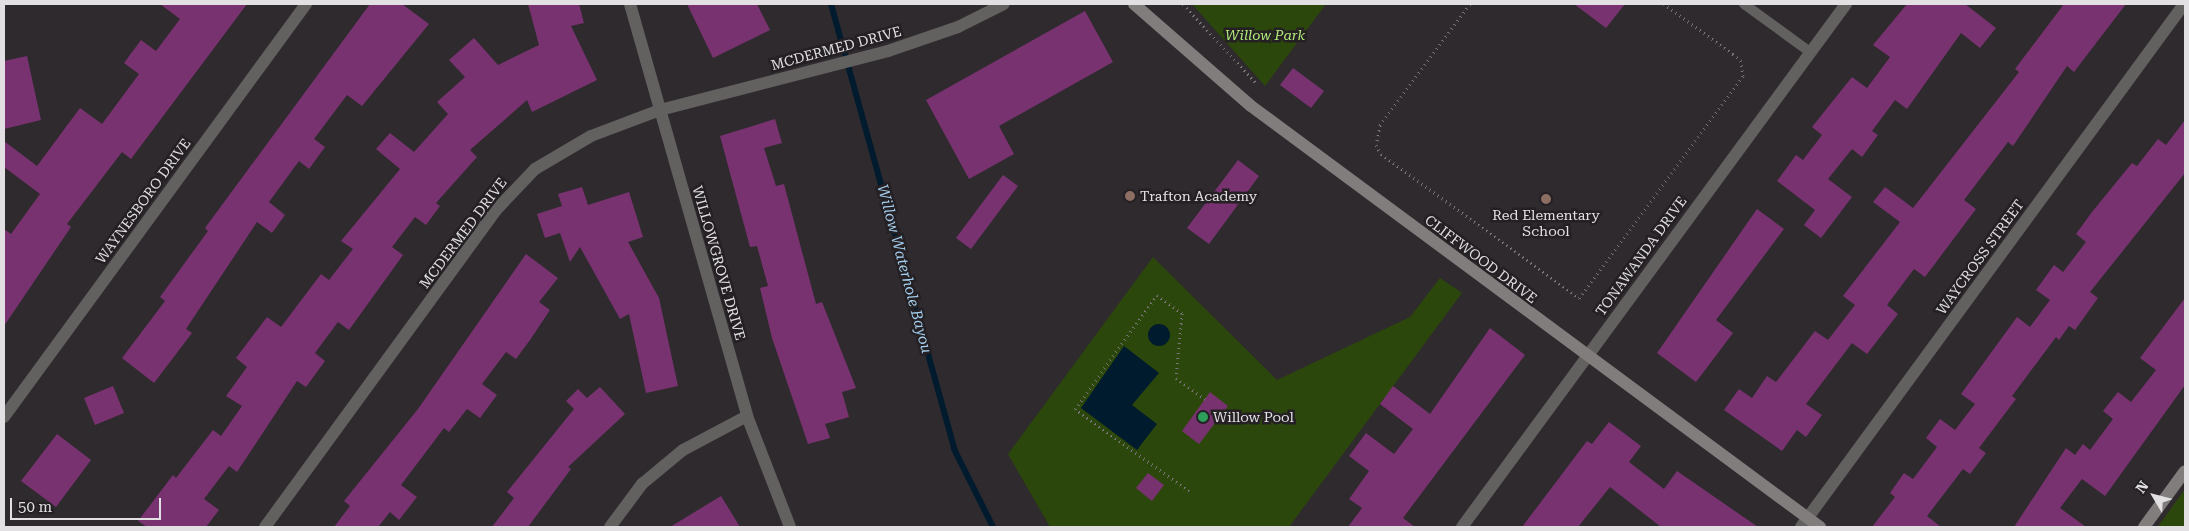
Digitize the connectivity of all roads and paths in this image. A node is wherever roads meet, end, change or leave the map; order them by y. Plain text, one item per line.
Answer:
1 (306, 4) edge
2 (630, 4) edge
3 (1004, 4) edge
4 (1134, 4) edge
5 (1183, 4) edge
6 (1470, 4) edge
7 (1664, 4) edge
8 (1744, 4) edge
9 (2184, 4) edge
10 (1841, 6) edge
11 (1810, 52) junction
12 (1257, 84) dead end
13 (660, 110) junction
14 (1586, 356) junction
15 (1205, 399) dead end
16 (747, 416) junction
17 (4, 417) edge
18 (2185, 471) edge
19 (1189, 491) dead end
20 (1804, 523) edge
21 (265, 527) edge
22 (610, 527) edge
23 (790, 527) edge
24 (1462, 527) edge
25 (1820, 527) edge
26 (2144, 527) edge

1 - 17 street, WAYNESBORO DRIVE
2 - 13 street, WILLOWGROVE DRIVE
3 - 13 street, MCDERMED DRIVE
4 - 14 street, CLIFFWOOD DRIVE
5 - 12 path
6 - 7 path
8 - 11 lane
9 - 20 street, WAYCROSS STREET
10 - 11 street, TONAWANDA DRIVE
11 - 14 street, TONAWANDA DRIVE
13 - 16 street, WILLOWGROVE DRIVE
13 - 21 street, MCDERMED DRIVE
14 - 20 street, CLIFFWOOD DRIVE
14 - 24 street, TONAWANDA DRIVE
15 - 19 path
16 - 22 street
16 - 23 street, WILLOWGROVE DRIVE
18 - 26 street
20 - 25 street, CLIFFWOOD DRIVE

